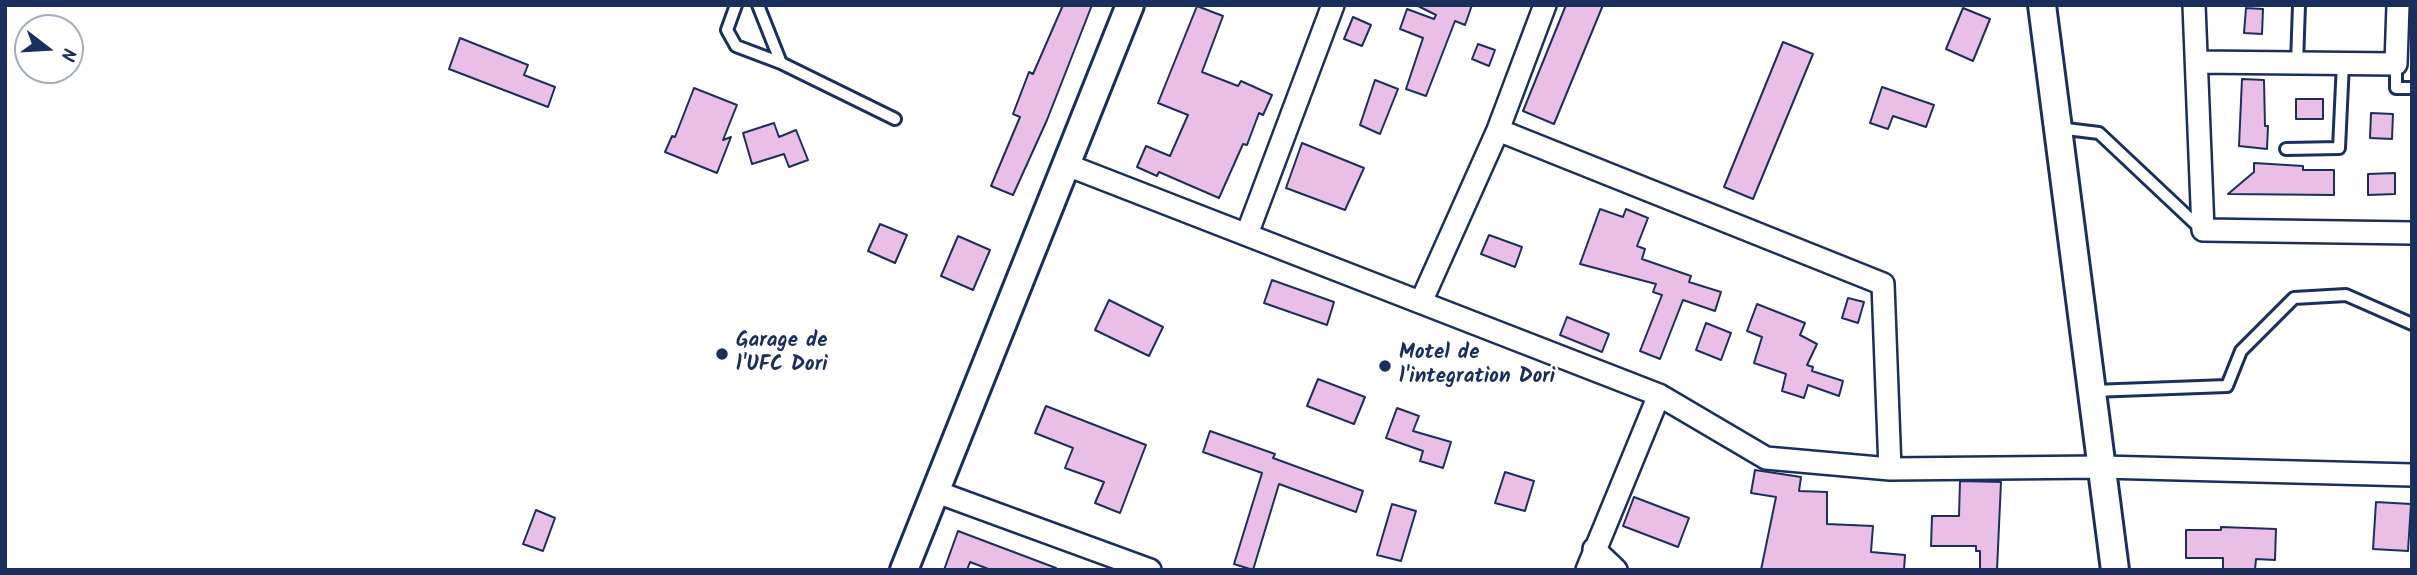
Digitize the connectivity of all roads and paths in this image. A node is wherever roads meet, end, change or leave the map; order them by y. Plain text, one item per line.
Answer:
1 (736, 5) edge
2 (758, 5) edge
3 (1130, 5) edge
4 (1333, 5) edge
5 (1545, 5) edge
6 (2042, 5) edge
7 (2193, 5) edge
8 (2299, 5) edge
9 (2398, 5) edge
10 (2197, 62) junction
11 (781, 63) junction
12 (2297, 63) junction
13 (2343, 63) junction
14 (2396, 64) junction
15 (2412, 88) edge
16 (895, 119) dead end
17 (2058, 128) junction
18 (1498, 130) junction
19 (2286, 149) dead end
20 (1067, 165) junction
21 (2203, 230) junction
22 (2412, 233) edge
23 (1247, 234) junction
24 (1420, 302) junction
25 (2412, 324) edge
26 (2092, 391) junction
27 (1659, 395) junction
28 (2102, 467) junction
29 (1890, 469) junction
30 (2412, 475) edge
31 (934, 491) junction
32 (1594, 549) junction
33 (904, 570) edge
34 (1150, 570) edge
35 (1587, 570) edge
36 (1616, 570) edge
37 (2115, 570) edge

1 - 11 lane
2 - 11 lane
3 - 20 street
4 - 23 street
5 - 18 street
6 - 17 street
7 - 10 street
8 - 12 lane
9 - 14 street
10 - 12 street
10 - 21 street
11 - 16 lane
12 - 13 street
13 - 14 street
13 - 19 lane
14 - 15 lane
17 - 21 lane
17 - 26 street
18 - 24 street
18 - 29 street
20 - 23 street
20 - 31 street
21 - 22 street
23 - 24 street
24 - 27 street
25 - 26 lane
26 - 28 street
27 - 29 street
27 - 32 street
28 - 29 street
28 - 30 street
28 - 37 street
31 - 33 street
31 - 34 street
32 - 35 street
32 - 36 street

